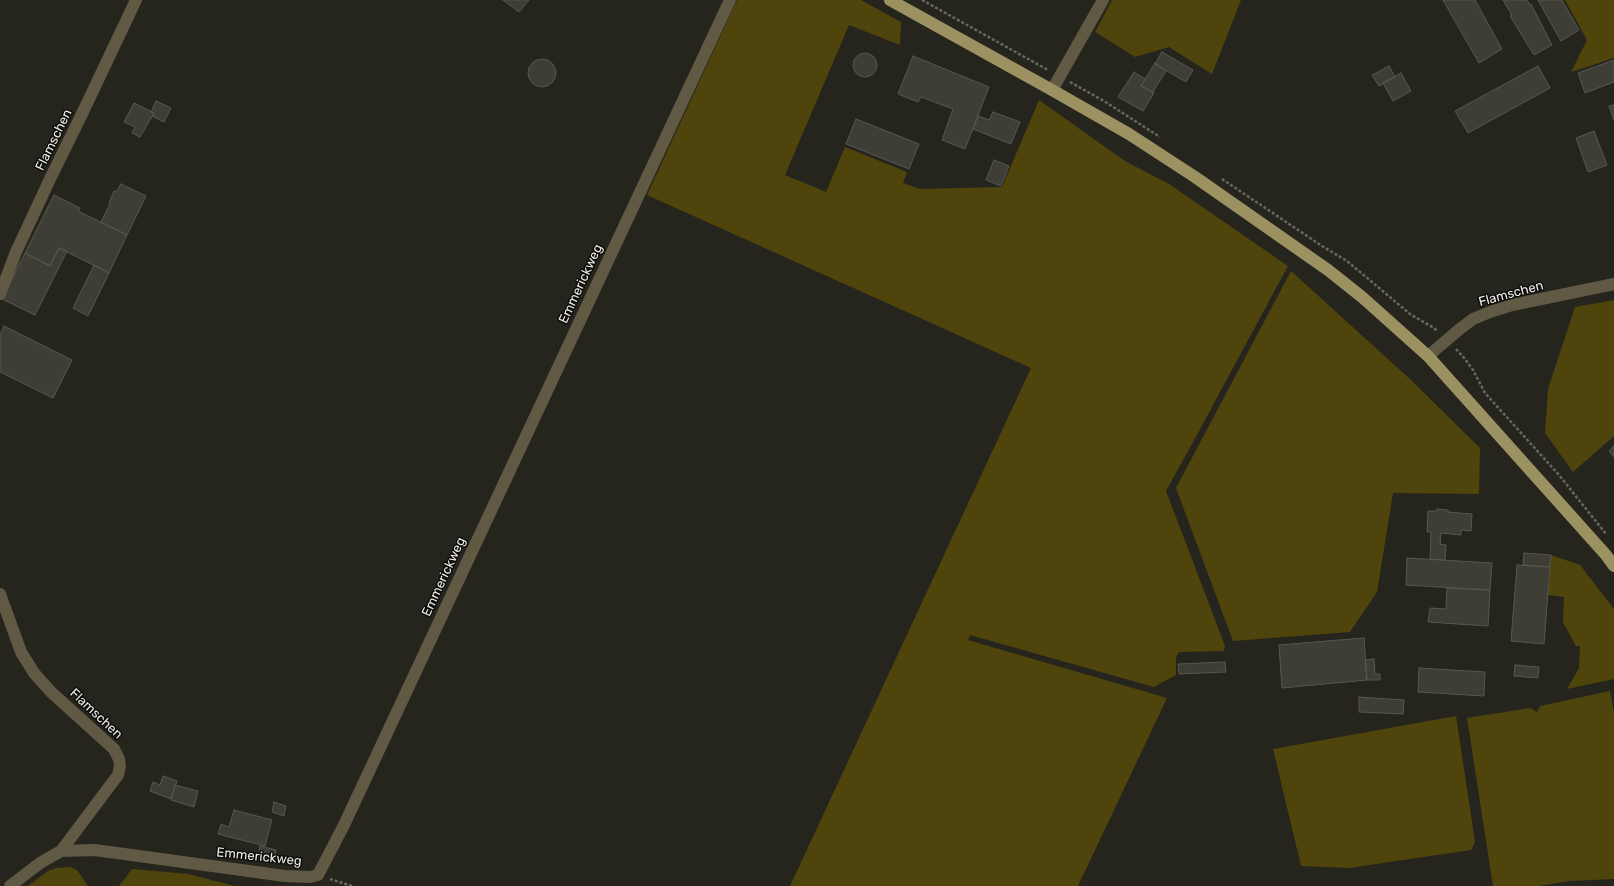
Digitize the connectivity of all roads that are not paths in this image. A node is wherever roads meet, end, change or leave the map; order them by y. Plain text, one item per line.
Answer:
1 (136, 0) edge
2 (730, 0) edge
3 (890, 0) edge
4 (1103, 0) edge
5 (1052, 90) junction
6 (1614, 284) edge
7 (0, 294) edge
8 (1428, 356) junction
9 (1614, 566) edge
10 (0, 594) edge
11 (61, 851) junction
12 (10, 886) edge

1 - 7 street, Flamschen
2 - 11 street, Emmerickweg
3 - 5 main road
4 - 5 street
5 - 8 main road
6 - 8 street, Flamschen
8 - 9 main road
10 - 11 street, Flamschen
11 - 12 street, Emmerickweg

